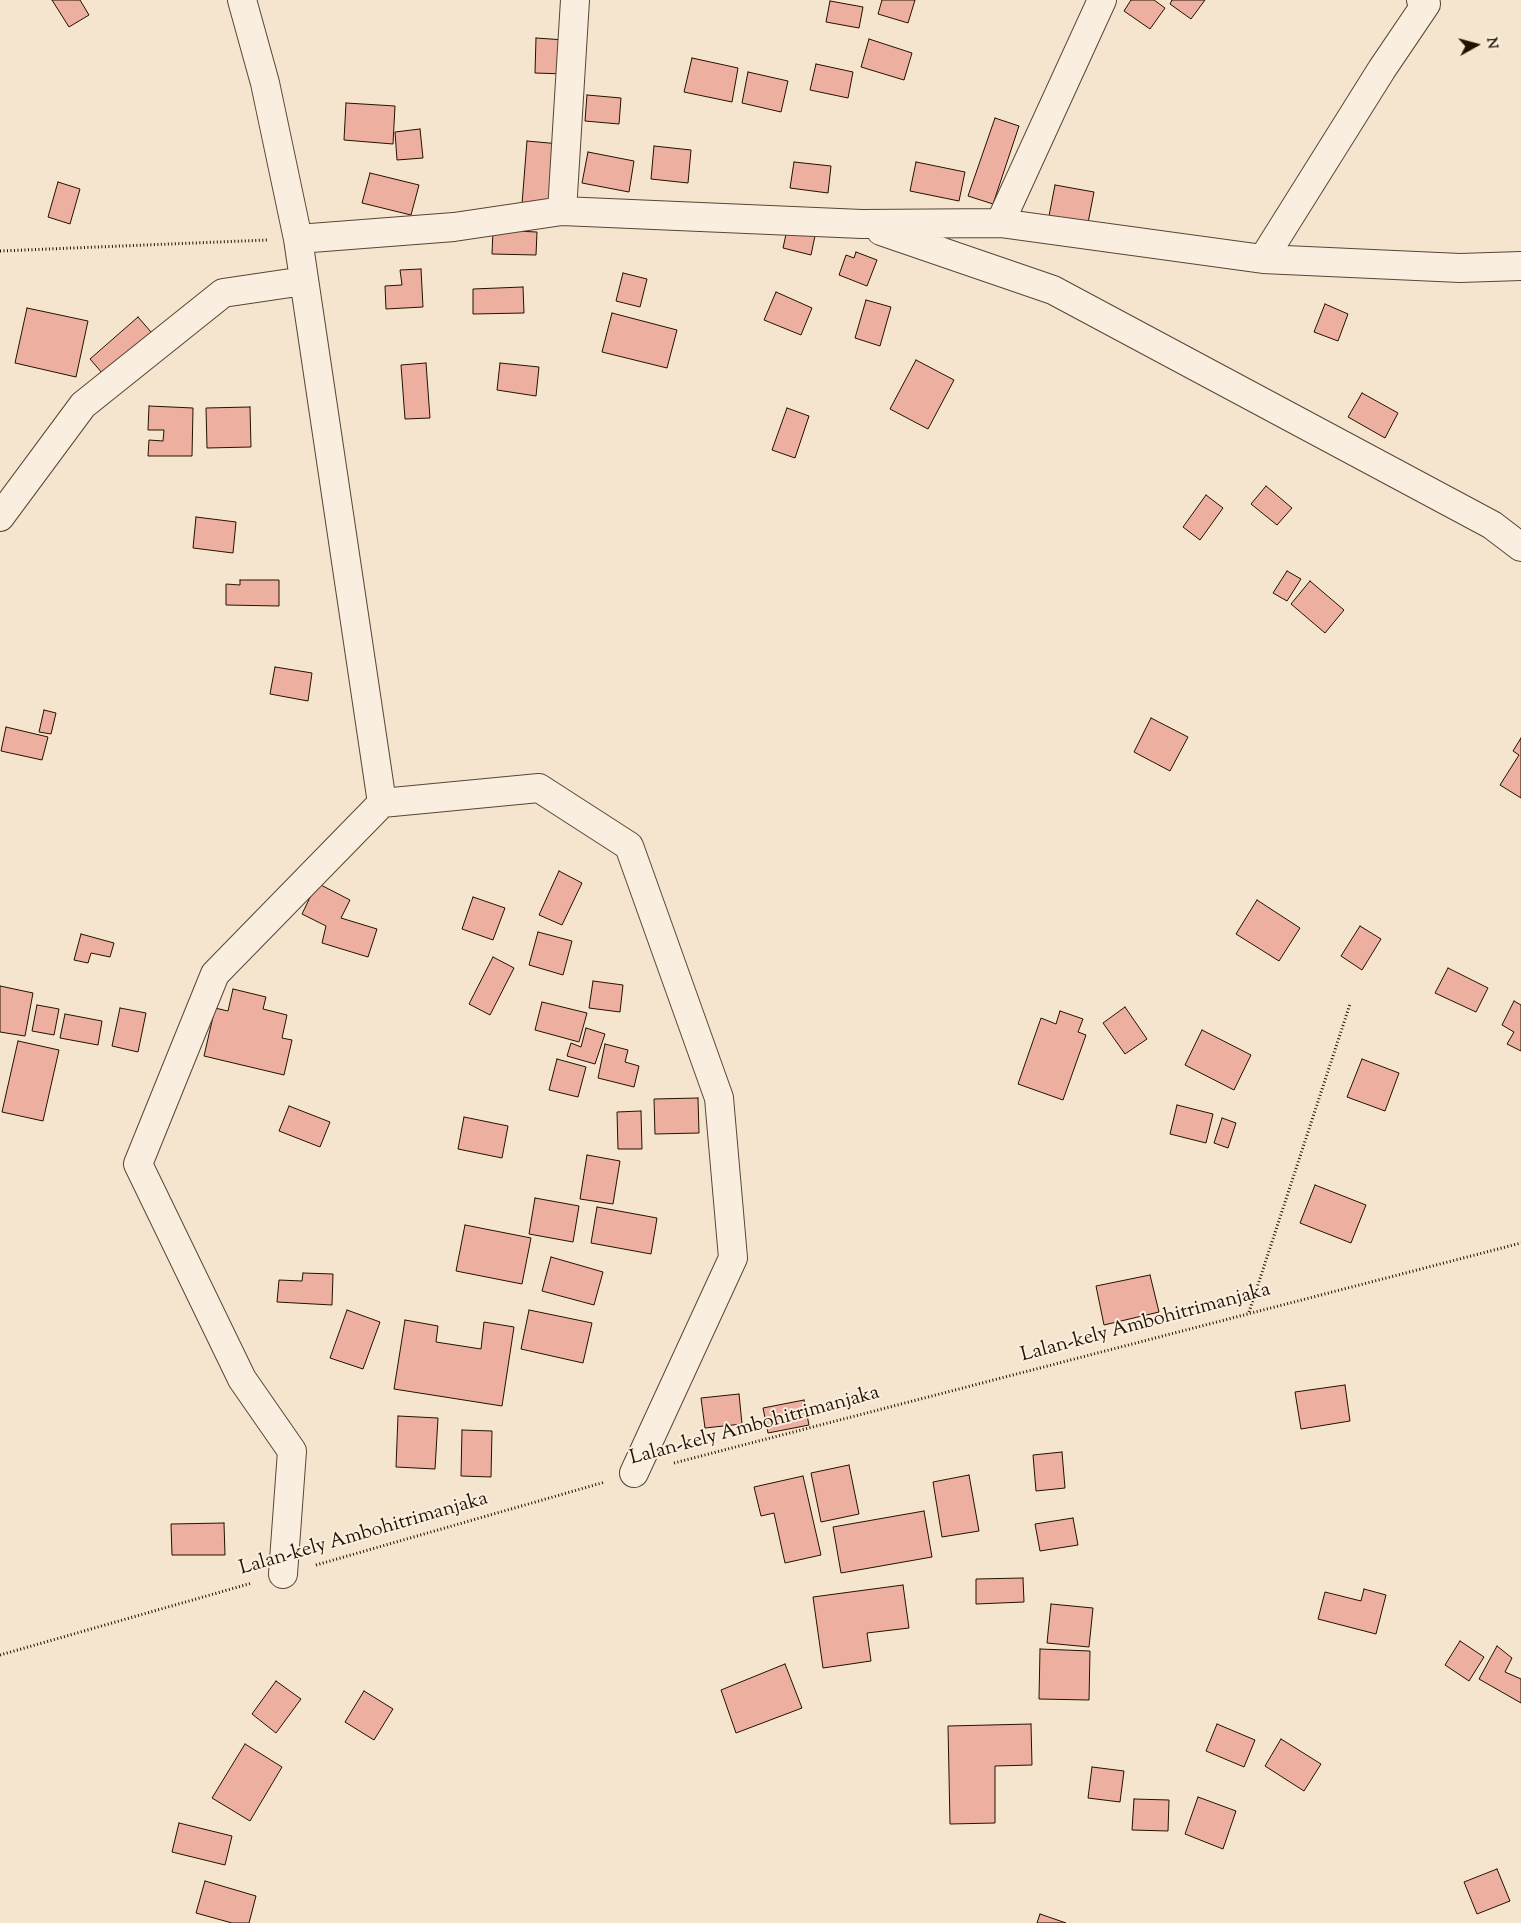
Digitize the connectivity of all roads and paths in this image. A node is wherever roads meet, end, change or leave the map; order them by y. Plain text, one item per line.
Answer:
1 (242, 0) edge
2 (575, 0) edge
3 (1102, 0) edge
4 (1421, 0) edge
5 (562, 211) junction
6 (862, 224) junction
7 (1000, 224) junction
8 (298, 239) junction
9 (0, 252) edge
10 (1263, 259) junction
11 (1521, 266) edge
12 (304, 281) junction
13 (0, 517) edge
14 (1521, 547) edge
15 (382, 803) junction
16 (1350, 1004) dead end
17 (1521, 1243) edge
18 (1249, 1313) junction
19 (634, 1474) junction
20 (283, 1574) junction
21 (0, 1655) edge

1 - 8 street
2 - 5 street
3 - 7 street
4 - 10 street
5 - 6 street
5 - 8 street
6 - 7 street
6 - 14 street
7 - 10 street
8 - 9 path
8 - 12 street
10 - 11 street
12 - 13 street
12 - 15 street
15 - 19 street
15 - 20 street
16 - 18 path
17 - 18 path, Lalan-kely Ambohitrimanjaka
18 - 19 path, Lalan-kely Ambohitrimanjaka
19 - 20 path, Lalan-kely Ambohitrimanjaka
20 - 21 path, Lalan-kely Ambohitrimanjaka

